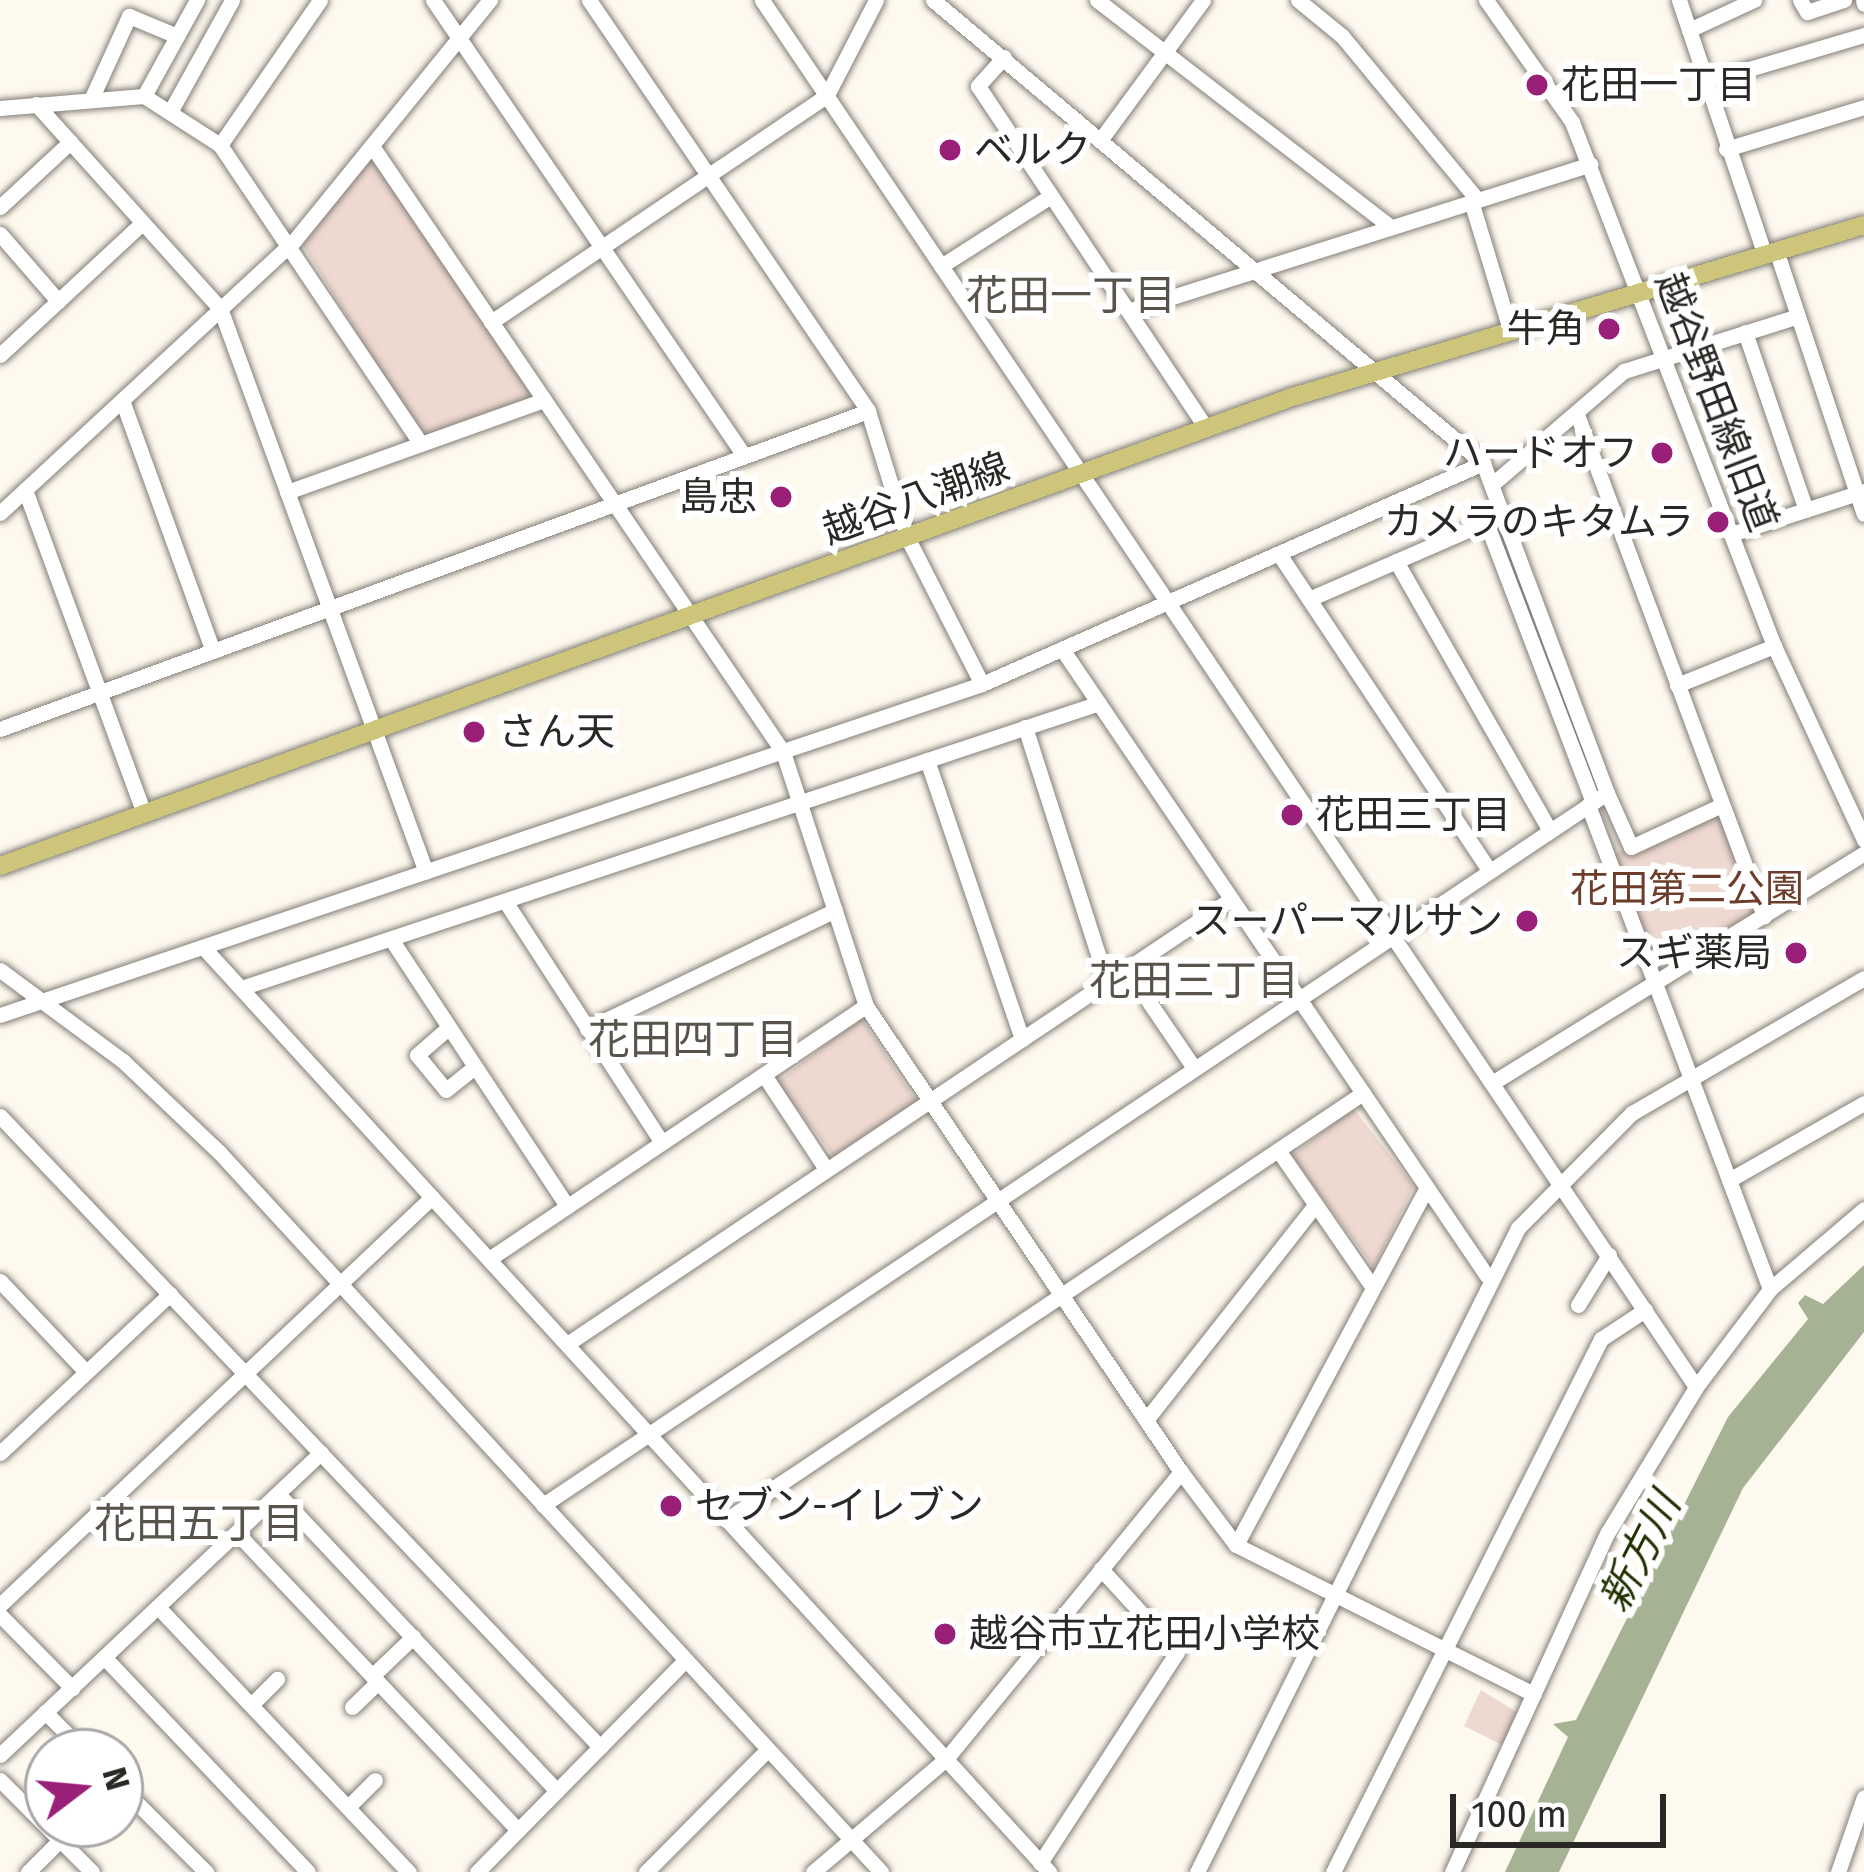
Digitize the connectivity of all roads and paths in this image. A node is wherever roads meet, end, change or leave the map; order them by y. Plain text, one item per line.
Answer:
1 (197, 0) edge
2 (232, 0) edge
3 (320, 0) edge
4 (433, 0) edge
5 (490, 0) edge
6 (589, 0) edge
7 (762, 0) edge
8 (876, 0) edge
9 (933, 0) edge
10 (1097, 0) edge
11 (1203, 0) edge
12 (1298, 0) edge
13 (1486, 0) edge
14 (1679, 0) edge
15 (1754, 0) edge
16 (1800, 0) edge
17 (1844, 0) edge
18 (1689, 30) junction
19 (463, 34) junction
20 (1864, 35) edge
21 (177, 37) junction
22 (1166, 53) junction
23 (1004, 57) junction
24 (1705, 82) junction
25 (826, 94) junction
26 (93, 95) junction
27 (144, 96) junction
28 (36, 104) junction
29 (1864, 107) edge
30 (0, 108) edge
31 (170, 112) junction
32 (1100, 139) junction
33 (70, 142) junction
34 (220, 145) junction
35 (372, 146) junction
36 (1726, 149) junction
37 (1590, 164) junction
38 (708, 176) junction
39 (1051, 196) junction
40 (1474, 200) junction
41 (0, 207) edge
42 (142, 224) junction
43 (1864, 224) edge
44 (1391, 227) junction
45 (0, 234) edge
46 (294, 241) junction
47 (604, 246) junction
48 (1770, 252) junction
49 (941, 266) junction
50 (1257, 271) junction
51 (1638, 291) junction
52 (58, 301) junction
53 (220, 308) junction
54 (1132, 310) junction
55 (1798, 316) junction
56 (491, 322) junction
57 (1510, 329) junction
58 (1745, 332) junction
59 (0, 355) edge
60 (1660, 355) junction
61 (1374, 371) junction
62 (122, 400) junction
63 (544, 400) junction
64 (868, 411) junction
65 (1578, 417) junction
66 (1205, 427) junction
67 (421, 445) junction
68 (742, 454) junction
69 (1483, 464) junction
70 (1081, 474) junction
71 (1496, 481) junction
72 (25, 490) junction
73 (287, 492) junction
74 (1861, 492) edge
75 (614, 503) junction
76 (1806, 510) junction
77 (0, 513) edge
78 (1864, 514) edge
79 (1731, 534) junction
80 (907, 537) junction
81 (1279, 554) junction
82 (1396, 561) junction
83 (1309, 599) junction
84 (1168, 603) junction
85 (330, 608) junction
86 (690, 615) junction
87 (1774, 646) junction
88 (1062, 649) junction
89 (213, 651) junction
90 (982, 684) junction
91 (1677, 685) junction
92 (100, 692) junction
93 (1099, 703) junction
94 (1025, 728) junction
95 (0, 729) edge
96 (374, 730) junction
97 (783, 752) junction
98 (927, 760) junction
99 (1596, 800) junction
100 (800, 802) junction
101 (1722, 805) junction
102 (144, 814) junction
103 (1549, 829) junction
104 (1864, 840) edge
105 (1864, 854) edge
106 (0, 866) edge
107 (1488, 868) junction
108 (426, 872) junction
109 (1232, 899) junction
110 (505, 901) junction
111 (835, 910) junction
112 (1763, 916) junction
113 (1389, 933) junction
114 (391, 939) junction
115 (203, 947) junction
116 (0, 970) edge
117 (1864, 977) edge
118 (1107, 982) junction
119 (1655, 982) junction
120 (241, 988) junction
121 (1297, 995) junction
122 (44, 1000) junction
123 (1149, 1002) dead end
124 (866, 1006) junction
125 (0, 1015) edge
126 (448, 1028) junction
127 (587, 1029) junction
128 (1022, 1039) junction
129 (1192, 1065) junction
130 (474, 1067) junction
131 (1689, 1074) junction
132 (764, 1075) junction
133 (1492, 1083) junction
134 (1363, 1093) junction
135 (932, 1100) junction
136 (1864, 1103) edge
137 (0, 1116) edge
138 (662, 1143) junction
139 (1278, 1150) junction
140 (826, 1169) junction
141 (1555, 1180) junction
142 (1729, 1180) junction
143 (1427, 1188) junction
144 (432, 1196) junction
145 (998, 1196) junction
146 (1315, 1204) junction
147 (567, 1206) junction
148 (1864, 1209) edge
149 (1609, 1256) junction
150 (489, 1259) junction
151 (1487, 1276) junction
152 (0, 1281) edge
153 (340, 1284) junction
154 (1371, 1285) junction
155 (1770, 1289) junction
156 (170, 1294) junction
157 (1063, 1294) junction
158 (1578, 1305) dead end
159 (1645, 1310) junction
160 (567, 1344) junction
161 (86, 1372) junction
162 (244, 1373) junction
163 (1696, 1387) junction
164 (1146, 1420) junction
165 (647, 1431) junction
166 (0, 1453) edge
167 (321, 1453) junction
168 (1180, 1472) junction
169 (278, 1494) junction
170 (543, 1505) junction
171 (727, 1520) junction
172 (237, 1533) junction
173 (1236, 1546) junction
174 (1101, 1569) junction
175 (1333, 1595) junction
176 (0, 1605) edge
177 (158, 1607) junction
178 (0, 1615) edge
179 (413, 1637) junction
180 (1444, 1650) junction
181 (104, 1657) junction
182 (686, 1660) junction
183 (278, 1679) dead end
184 (375, 1679) junction
185 (72, 1688) junction
186 (1534, 1694) junction
187 (251, 1705) junction
188 (352, 1707) dead end
189 (45, 1712) junction
190 (61, 1728) edge
191 (600, 1747) junction
192 (767, 1750) junction
193 (0, 1755) edge
194 (946, 1759) junction
195 (0, 1780) edge
196 (375, 1780) dead end
197 (557, 1791) junction
198 (1864, 1797) edge
199 (24, 1804) edge
200 (348, 1807) junction
201 (144, 1810) edge
202 (518, 1830) junction
203 (849, 1836) junction
204 (52, 1848) edge
205 (68, 1848) edge
206 (1044, 1867) edge
207 (28, 1872) edge
208 (92, 1872) edge
209 (206, 1872) edge
210 (308, 1872) edge
211 (409, 1872) edge
212 (477, 1872) edge
213 (646, 1872) edge
214 (813, 1872) edge
215 (881, 1872) edge
216 (1197, 1872) edge
217 (1333, 1872) edge
218 (1452, 1872) edge
219 (1838, 1872) edge

1 - 21 street
2 - 31 street
3 - 34 street
4 - 19 street
5 - 19 street
6 - 38 street
7 - 25 street
8 - 25 street
9 - 23 street
10 - 22 street
11 - 22 street
12 - 40 street
13 - 37 street, 越谷野田線旧道
14 - 18 street
15 - 18 street
16 - 17 street
18 - 24 street
19 - 35 street
19 - 47 street
20 - 24 street
21 - 26 street
21 - 27 street
22 - 32 street
22 - 44 street
23 - 32 street
23 - 39 street
24 - 36 street
25 - 38 street
25 - 49 street
26 - 27 street
26 - 28 street
27 - 31 street
28 - 30 street
28 - 33 street
29 - 36 street
31 - 34 street
32 - 50 street
33 - 41 street
33 - 42 street
34 - 46 street
35 - 46 street
35 - 56 street
36 - 48 street
37 - 40 street
37 - 51 street, 越谷野田線旧道
38 - 47 street
38 - 64 street
39 - 49 street
39 - 54 street
40 - 44 street
40 - 57 street
42 - 52 street
42 - 53 street
43 - 48 main road, 越谷八潮線
44 - 50 street
45 - 52 street
46 - 53 street
46 - 67 street
47 - 56 street
47 - 68 street
48 - 51 main road, 越谷八潮線
48 - 55 street
49 - 70 street
50 - 54 street
50 - 61 street
51 - 57 main road, 越谷八潮線
51 - 60 street, 越谷野田線旧道
52 - 59 street
53 - 62 street
53 - 73 street
54 - 66 street
55 - 58 street
55 - 74 street
56 - 63 street
57 - 61 main road, 越谷八潮線
58 - 60 street
58 - 76 street
60 - 65 street
60 - 79 street, 越谷野田線旧道
61 - 66 main road, 越谷八潮線
61 - 69 street
62 - 72 street
62 - 89 street
63 - 67 street
63 - 75 street
64 - 68 street
64 - 80 street
65 - 71 street
65 - 91 street
66 - 70 main road, 越谷八潮線
67 - 73 street
68 - 75 street
69 - 71 street
69 - 81 street
70 - 80 main road, 越谷八潮線
70 - 84 street
71 - 99 street
72 - 77 street
72 - 92 street
73 - 85 street
74 - 76 street
74 - 78 street
75 - 85 street
75 - 86 street
76 - 79 street
79 - 87 street, 越谷野田線旧道
80 - 86 main road, 越谷八潮線
80 - 90 street
81 - 83 street
81 - 84 street
82 - 83 street
82 - 99 street
82 - 103 street
83 - 107 street
84 - 88 street
84 - 113 street
85 - 89 street
85 - 96 street
86 - 96 main road, 越谷八潮線
86 - 97 street
87 - 91 street
87 - 104 street, 越谷野田線旧道
88 - 90 street
88 - 93 street
89 - 92 street
90 - 97 street
91 - 101 street
92 - 95 street
92 - 102 street
93 - 94 street
93 - 109 street
94 - 98 street
94 - 118 street
96 - 102 main road, 越谷八潮線
96 - 108 street
97 - 100 street
97 - 108 street
98 - 100 street
98 - 128 street
99 - 101 street
99 - 103 street
99 - 119 street
100 - 110 street
100 - 111 street
101 - 112 street
102 - 106 main road, 越谷八潮線
103 - 107 street
105 - 112 street
107 - 113 street
108 - 115 street
109 - 118 street
109 - 121 street
110 - 114 street
110 - 127 street
111 - 124 street
111 - 127 street
112 - 119 street
113 - 121 street
113 - 133 street
114 - 120 street
114 - 126 street
115 - 120 street
115 - 122 street
116 - 122 street
117 - 131 street
118 - 128 street
119 - 131 street
119 - 133 street
120 - 144 street
121 - 129 street
121 - 134 street
122 - 125 street
122 - 153 street
123 - 129 street
124 - 132 street
124 - 135 street
126 - 130 street
126 - 130 street
127 - 138 street
128 - 135 street
129 - 145 street
130 - 147 street
131 - 141 street
131 - 142 street
132 - 138 street
132 - 140 street
133 - 141 street
134 - 139 street
134 - 143 street
135 - 140 street
135 - 145 street
136 - 142 street
137 - 156 street
138 - 147 street
139 - 146 street
139 - 157 street
140 - 160 street
141 - 149 street
141 - 151 street
142 - 155 street
143 - 151 street
143 - 154 street
144 - 150 street
144 - 153 street
145 - 157 street
145 - 165 street
146 - 154 street
146 - 164 street
147 - 150 street
148 - 155 street
149 - 158 street
149 - 159 street
150 - 160 street
151 - 175 street
152 - 161 street
153 - 162 street
153 - 170 street
154 - 173 street
155 - 163 street
156 - 161 street
156 - 162 street
157 - 164 street
157 - 171 street
159 - 163 street
159 - 180 street
160 - 165 street
161 - 166 street
162 - 167 street
162 - 176 street
163 - 186 street
164 - 168 street
165 - 170 street
165 - 171 street
167 - 169 street
167 - 191 street
168 - 173 street
168 - 174 street
169 - 172 street
169 - 179 street
170 - 182 street
171 - 194 street
172 - 177 street
172 - 184 street
173 - 175 street
174 - 194 street
174 - 206 street
175 - 180 street
175 - 216 street
177 - 181 street
177 - 187 street
178 - 185 street
179 - 184 street
179 - 197 street
180 - 186 street
180 - 217 street
181 - 185 street
181 - 210 street
182 - 191 street
182 - 192 street
183 - 187 street
184 - 188 street
184 - 202 street
185 - 189 street
186 - 218 street
187 - 200 street
189 - 190 street
189 - 193 street
191 - 197 street
192 - 203 street
192 - 213 street
194 - 203 street
194 - 206 street
195 - 199 street
196 - 200 street
197 - 202 street
198 - 219 street
200 - 211 street
201 - 209 street
202 - 212 street
203 - 214 street
203 - 215 street
204 - 207 street
205 - 208 street

